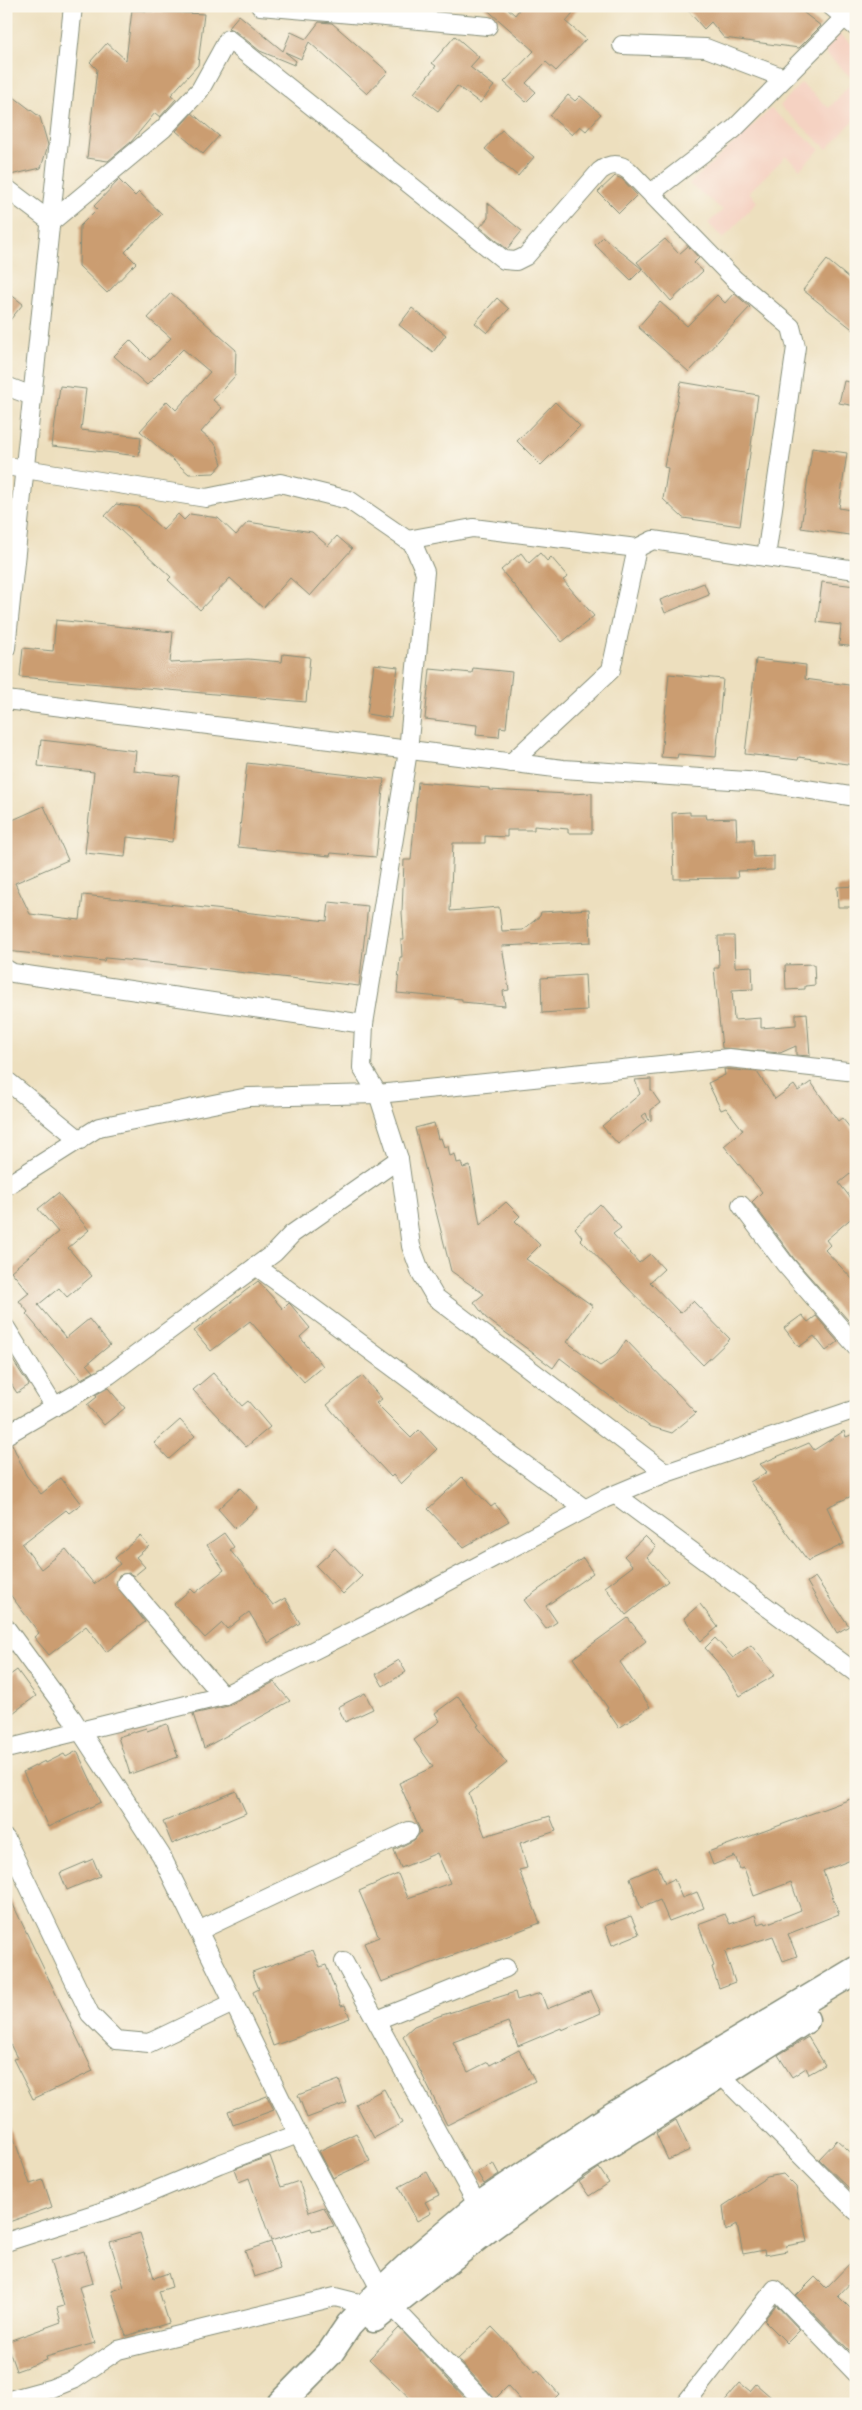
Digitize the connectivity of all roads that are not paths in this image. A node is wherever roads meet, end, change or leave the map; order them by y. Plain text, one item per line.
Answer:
1 (73, 6) edge
2 (260, 6) edge
3 (831, 6) edge
4 (296, 8) edge
5 (850, 23) edge
6 (488, 26) dead end
7 (622, 44) dead end
8 (784, 78) junction
9 (6, 188) edge
10 (651, 193) junction
11 (51, 222) junction
12 (6, 386) edge
13 (32, 396) junction
14 (6, 466) edge
15 (25, 470) junction
16 (408, 540) junction
17 (637, 548) junction
18 (766, 557) junction
19 (856, 570) edge
20 (6, 648) edge
21 (6, 700) edge
22 (408, 751) junction
23 (511, 763) junction
24 (856, 797) edge
25 (6, 968) edge
26 (364, 1024) junction
27 (856, 1072) edge
28 (6, 1080) edge
29 (378, 1094) junction
30 (80, 1140) junction
31 (399, 1159) junction
32 (6, 1186) edge
33 (741, 1206) dead end
34 (256, 1266) junction
35 (6, 1328) edge
36 (856, 1346) edge
37 (55, 1407) junction
38 (856, 1409) edge
39 (6, 1435) edge
40 (666, 1473) junction
41 (616, 1495) junction
42 (585, 1509) junction
43 (126, 1583) dead end
44 (6, 1628) edge
45 (856, 1673) edge
46 (223, 1696) junction
47 (80, 1732) junction
48 (6, 1749) edge
49 (409, 1831) dead end
50 (6, 1839) edge
51 (198, 1931) junction
52 (344, 1962) dead end
53 (506, 1968) dead end
54 (856, 1970) edge
55 (856, 1988) edge
56 (233, 2003) junction
57 (377, 2020) junction
58 (720, 2075) junction
59 (298, 2134) junction
60 (478, 2206) junction
61 (854, 2207) edge
62 (6, 2242) edge
63 (380, 2301) junction
64 (856, 2373) edge
65 (6, 2401) edge
66 (280, 2404) edge
67 (486, 2404) edge
68 (685, 2404) edge

1 - 11 street
2 - 4 street
3 - 5 street
4 - 6 street
5 - 8 street
7 - 8 street
8 - 10 street
9 - 11 street
10 - 11 street
10 - 18 street
11 - 13 street
12 - 13 street
13 - 15 street
14 - 15 street
15 - 16 street
15 - 20 street
16 - 17 street
16 - 22 street
17 - 18 street
17 - 23 street
18 - 19 street
21 - 22 street
22 - 23 street
22 - 26 street
23 - 24 street
25 - 26 street
26 - 29 street
27 - 29 street
28 - 30 street
29 - 30 street
29 - 31 street
30 - 32 street
31 - 34 street
31 - 40 street
33 - 36 street
34 - 37 street
34 - 42 street
35 - 37 street
37 - 39 street
38 - 40 street
40 - 41 street
41 - 42 street
41 - 45 street
42 - 46 street
43 - 46 street
44 - 47 street
46 - 47 street
47 - 48 street
47 - 51 street
49 - 51 street
50 - 56 street
51 - 56 street
52 - 57 street
53 - 57 street
54 - 60 main road
55 - 58 main road
56 - 59 street
57 - 60 street
58 - 61 street
58 - 63 main road
59 - 62 street
59 - 63 street
60 - 63 main road
63 - 65 street
63 - 66 main road
63 - 67 street
64 - 68 street

